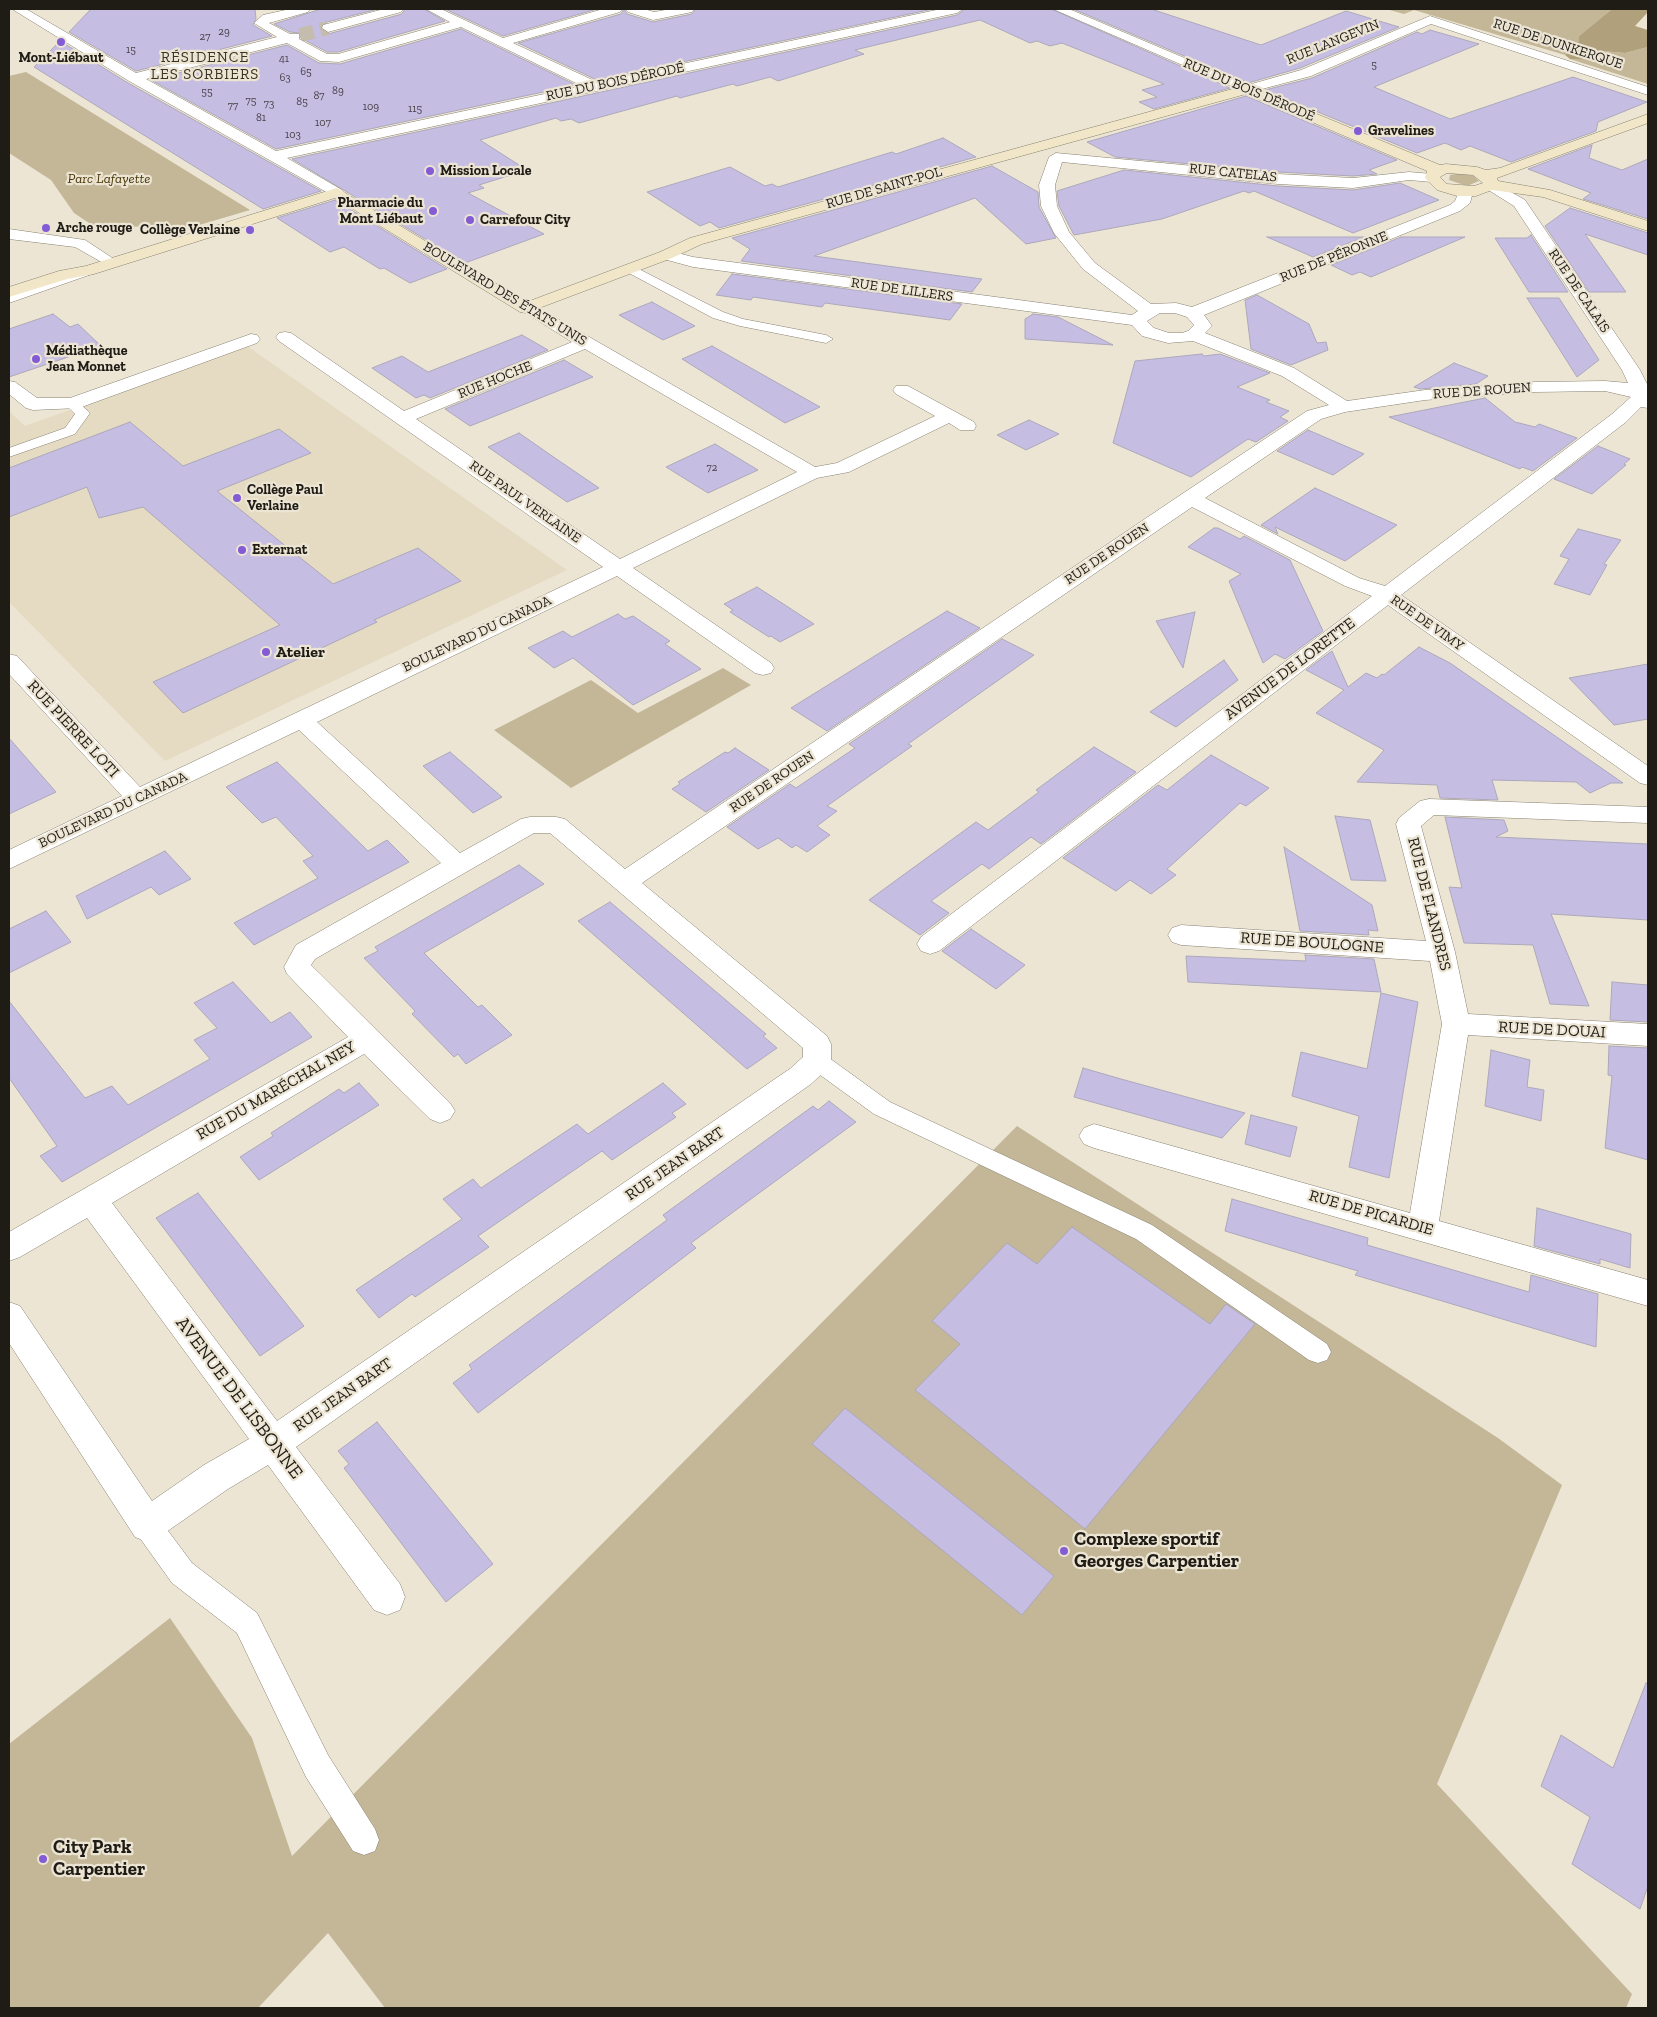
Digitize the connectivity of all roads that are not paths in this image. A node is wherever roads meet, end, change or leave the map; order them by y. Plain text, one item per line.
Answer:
1 (18, 9) edge
2 (304, 9) tunnel mouth
3 (397, 9) edge
4 (432, 9) edge
5 (616, 9) edge
6 (632, 9) edge
7 (688, 9) edge
8 (957, 9) edge
9 (1059, 9) edge
10 (1430, 20) joint
11 (462, 23) junction
12 (328, 28) tunnel mouth
13 (294, 37) junction
14 (502, 42) junction
15 (134, 78) junction
16 (594, 86) junction
17 (1248, 89) junction
18 (1648, 91) edge
19 (1648, 118) edge
20 (1648, 132) edge
21 (1036, 146) junction
22 (1602, 151) dead end
23 (274, 156) junction
24 (1056, 157) junction
25 (1435, 174) junction
26 (1537, 177) dead end
27 (1489, 182) junction
28 (1465, 192) junction
29 (336, 193) junction
30 (1648, 226) edge
31 (9, 234) edge
32 (666, 255) junction
33 (112, 263) junction
34 (631, 269) junction
35 (88, 271) junction
36 (9, 292) edge
37 (9, 299) edge
38 (9, 304) edge
39 (526, 308) junction
40 (1193, 313) junction
41 (1143, 316) junction
42 (1194, 335) junction
43 (285, 338) dead end
44 (826, 338) dead end
45 (251, 339) dead end
46 (586, 342) junction
47 (9, 386) edge
48 (902, 390) dead end
49 (1647, 399) edge
50 (72, 404) junction
51 (1344, 407) junction
52 (949, 416) junction
53 (403, 418) junction
54 (967, 426) dead end
55 (9, 453) edge
56 (812, 473) junction
57 (1190, 498) junction
58 (618, 568) junction
59 (1386, 594) junction
60 (9, 661) edge
61 (763, 668) dead end
62 (302, 720) junction
63 (1648, 776) edge
64 (136, 798) junction
65 (1648, 815) edge
66 (9, 860) edge
67 (458, 865) junction
68 (625, 882) junction
69 (1181, 935) dead end
70 (930, 944) dead end
71 (1442, 952) junction
72 (1456, 1024) junction
73 (1648, 1035) edge
74 (366, 1038) junction
75 (818, 1061) junction
76 (440, 1110) dead end
77 (1094, 1136) dead end
78 (91, 1199) junction
79 (1423, 1228) junction
80 (9, 1248) edge
81 (1647, 1293) edge
82 (9, 1316) edge
83 (1318, 1352) dead end
84 (272, 1444) junction
85 (147, 1525) junction
86 (387, 1596) dead end
87 (364, 1840) dead end

1 - 15 street, BOULEVARD DES ÉTATS UNIS
2 - 13 street
3 - 12 street
4 - 11 street
5 - 14 street
6 - 7 street
8 - 16 street, RUE DU BOIS DÉRODÉ
9 - 17 street, RUE DU BOIS DÉRODÉ
10 - 17 street, RUE LANGEVIN
10 - 18 street, RUE DE DUNKERQUE
11 - 13 street
11 - 14 street
13 - 15 street
14 - 16 street
15 - 23 street, BOULEVARD DES ÉTATS UNIS
16 - 23 street, RUE DU BOIS DÉRODÉ
17 - 21 street, RUE DE SAINT-POL
17 - 25 street, RUE DU BOIS DÉRODÉ
19 - 27 street
20 - 22 street
21 - 24 street, RUE CATELAS
21 - 32 street, RUE DE SAINT-POL
23 - 29 street, BOULEVARD DES ÉTATS UNIS
24 - 25 street, RUE CATELAS
24 - 41 street
25 - 27 street
25 - 28 street, RUE DU BOIS DÉRODÉ
26 - 27 street
27 - 28 street
27 - 30 street
27 - 49 street, RUE DE CALAIS
28 - 40 street, RUE DE PÉRONNE
29 - 33 street
29 - 39 street, BOULEVARD DES ÉTATS UNIS
31 - 33 street
32 - 34 street, RUE DE SAINT-POL
32 - 41 street, RUE DE LILLERS
33 - 35 street
34 - 39 street, RUE DE SAINT-POL
34 - 44 lane
35 - 36 street
35 - 37 lane
35 - 38 street
39 - 46 street, BOULEVARD DES ÉTATS UNIS
40 - 41 street, RUE DE LILLERS
40 - 42 street
41 - 42 street
42 - 51 street
43 - 53 street, RUE PAUL VERLAINE
45 - 50 street
46 - 53 street, RUE HOCHE
46 - 56 street, BOULEVARD DES ÉTATS UNIS
47 - 50 street
48 - 52 street
49 - 51 street, RUE DE ROUEN
49 - 59 street, AVENUE DE LORETTE
50 - 55 lane
51 - 57 street, RUE DE ROUEN
52 - 54 street
52 - 56 street, BOULEVARD DU CANADA
53 - 58 street, RUE PAUL VERLAINE
56 - 58 street, BOULEVARD DU CANADA
57 - 59 street, RUE DE VIMY
57 - 68 street, RUE DE ROUEN
58 - 61 street, RUE PAUL VERLAINE
58 - 62 street, BOULEVARD DU CANADA
59 - 63 street, RUE DE VIMY
59 - 70 street, AVENUE DE LORETTE
60 - 64 street, RUE PIERRE LOTI
62 - 64 street, BOULEVARD DU CANADA
62 - 67 street
64 - 66 street, BOULEVARD DU CANADA
65 - 71 street, RUE DE FLANDRES
67 - 68 street
67 - 74 street, RUE DU MARÉCHAL NEY
68 - 75 street
69 - 71 street, RUE DE BOULOGNE
71 - 72 street, RUE DE FLANDRES
72 - 73 street, RUE DE DOUAI
72 - 79 street, RUE DE FLANDRES
74 - 76 street
74 - 78 street, RUE DU MARÉCHAL NEY
75 - 83 lane
75 - 84 street, RUE JEAN BART
77 - 79 street, RUE DE PICARDIE
78 - 80 street, RUE DU MARÉCHAL NEY
78 - 84 street, AVENUE DE LISBONNE
79 - 81 street, RUE DE PICARDIE
82 - 85 street
84 - 85 street, RUE JEAN BART
84 - 86 street, AVENUE DE LISBONNE
85 - 87 lane

